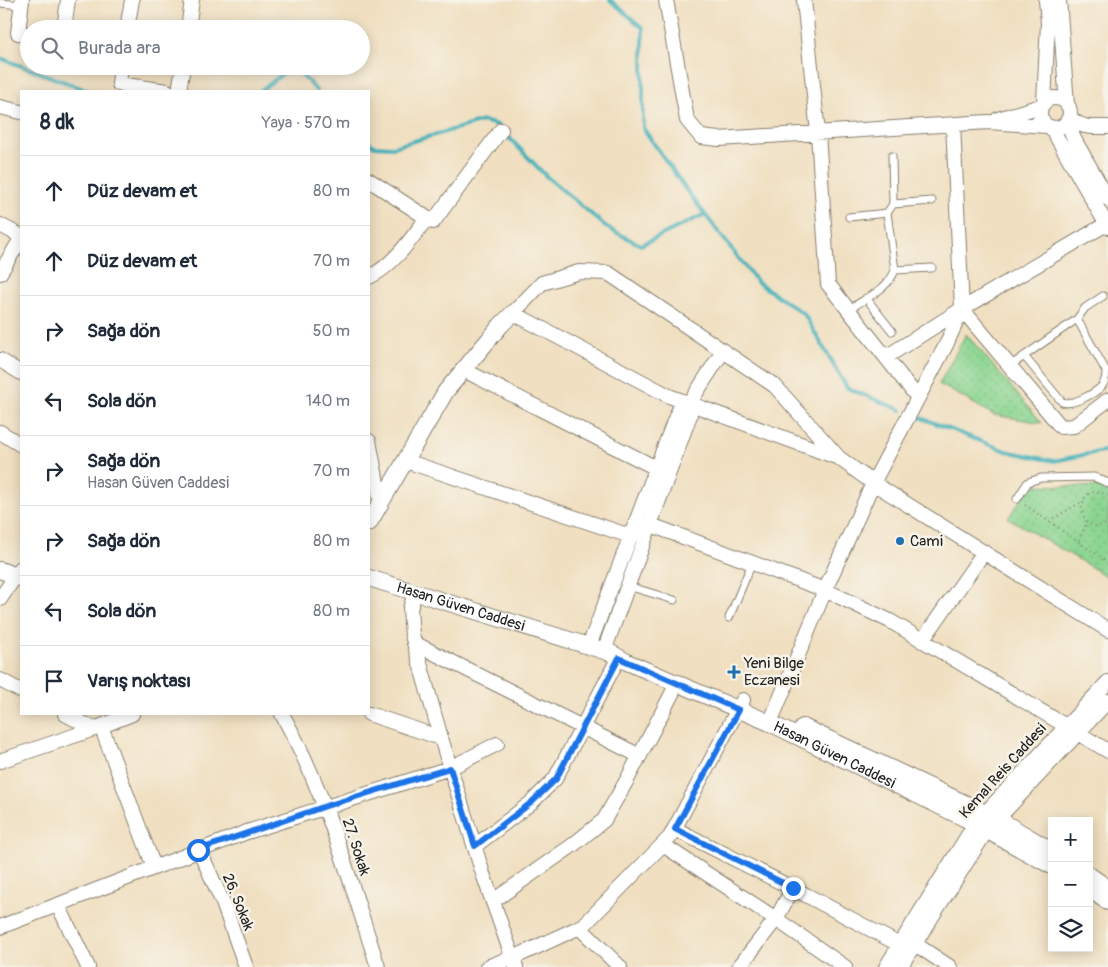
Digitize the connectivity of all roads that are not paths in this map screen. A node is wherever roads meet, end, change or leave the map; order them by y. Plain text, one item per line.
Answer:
1 (68, 0) edge
2 (132, 0) edge
3 (192, 0) edge
4 (668, 0) edge
5 (804, 0) edge
6 (1046, 0) edge
7 (1059, 0) edge
8 (0, 3) edge
9 (22, 3) edge
10 (65, 20) edge
11 (129, 20) edge
12 (189, 20) edge
13 (20, 33) edge
14 (120, 75) edge
15 (182, 75) edge
16 (160, 90) edge
17 (179, 90) edge
18 (1042, 104) junction
19 (0, 107) edge
20 (20, 112) edge
21 (1068, 114) junction
22 (988, 122) junction
23 (953, 124) junction
24 (1049, 126) junction
25 (1092, 127) junction
26 (1108, 127) edge
27 (501, 130) dead end
28 (818, 134) junction
29 (1080, 149) junction
30 (892, 156) dead end
31 (370, 181) edge
32 (1108, 199) edge
33 (932, 201) dead end
34 (893, 204) junction
35 (887, 213) junction
36 (426, 218) junction
37 (849, 218) dead end
38 (1107, 224) edge
39 (0, 225) edge
40 (20, 237) edge
41 (20, 240) edge
42 (932, 268) dead end
43 (895, 270) junction
44 (0, 273) edge
45 (370, 277) edge
46 (1103, 296) dead end
47 (866, 298) junction
48 (962, 309) junction
49 (848, 310) junction
50 (513, 313) junction
51 (1077, 319) junction
52 (892, 332) dead end
53 (723, 351) junction
54 (1024, 356) junction
55 (886, 357) junction
56 (0, 360) edge
57 (1010, 366) junction
58 (464, 370) junction
59 (20, 372) edge
60 (918, 398) junction
61 (1108, 400) edge
62 (689, 405) junction
63 (0, 432) edge
64 (20, 444) edge
65 (370, 446) edge
66 (839, 458) junction
67 (406, 461) junction
68 (656, 468) junction
69 (873, 483) junction
70 (1108, 483) edge
71 (1017, 499) road end
72 (381, 504) junction
73 (370, 521) edge
74 (651, 525) junction
75 (630, 536) junction
76 (984, 552) junction
77 (752, 563) junction
78 (0, 570) edge
79 (20, 574) edge
80 (370, 578) edge
81 (628, 586) junction
82 (824, 590) junction
83 (416, 593) junction
84 (0, 599) edge
85 (674, 600) dead end
86 (729, 618) dead end
87 (1108, 630) edge
88 (922, 641) junction
89 (414, 644) junction
90 (606, 652) junction
91 (0, 680) edge
92 (678, 682) junction
93 (1108, 682) edge
94 (20, 690) edge
95 (1108, 701) edge
96 (741, 705) junction
97 (370, 714) edge
98 (67, 715) edge
99 (130, 715) edge
100 (283, 715) edge
101 (772, 718) junction
102 (584, 727) junction
103 (98, 728) junction
104 (1072, 729) junction
105 (441, 738) junction
106 (497, 744) dead end
107 (1108, 751) edge
108 (640, 756) junction
109 (0, 761) edge
110 (450, 768) junction
111 (326, 806) junction
112 (986, 821) junction
113 (675, 829) junction
114 (663, 845) junction
115 (475, 846) junction
116 (1048, 848) edge
117 (198, 850) junction
118 (1048, 863) edge
119 (154, 867) junction
120 (1093, 878) edge
121 (793, 888) junction
122 (1108, 888) edge
123 (1093, 892) edge
124 (493, 901) junction
125 (1108, 902) edge
126 (58, 906) junction
127 (776, 919) junction
128 (0, 927) edge
129 (579, 927) junction
130 (915, 944) junction
131 (900, 945) junction
132 (514, 960) edge
133 (88, 967) edge
134 (246, 967) edge
135 (378, 967) edge
136 (487, 967) edge
137 (620, 967) edge
138 (739, 967) edge
139 (846, 967) edge
140 (886, 967) edge
141 (900, 967) edge
142 (950, 967) edge

1 - 10 street
2 - 11 street
3 - 12 street
4 - 28 street
5 - 28 street
6 - 18 street
7 - 21 street
8 - 9 lane
9 - 13 street
14 - 16 street
15 - 17 street
18 - 21 street
18 - 22 street
18 - 24 street
19 - 20 street
21 - 24 street
21 - 25 street
21 - 29 street
22 - 23 street
22 - 24 street
23 - 28 street
23 - 48 street
24 - 38 street
25 - 26 street
25 - 29 street
27 - 36 street
28 - 49 street
29 - 32 street
30 - 34 lane
31 - 36 street
33 - 34 lane
34 - 35 lane
35 - 37 lane
35 - 43 lane
36 - 45 street
38 - 48 street
39 - 40 street
41 - 44 street
42 - 43 lane
43 - 47 lane
46 - 51 lane
47 - 49 lane
47 - 52 lane
48 - 55 street
48 - 57 street
48 - 60 street
49 - 55 street
50 - 53 street
50 - 58 street
50 - 62 street
51 - 54 lane
51 - 54 lane
53 - 62 street
53 - 66 street
54 - 57 lane
55 - 60 street
56 - 59 street
57 - 61 street
58 - 67 street
58 - 68 street
60 - 69 street
62 - 66 street
62 - 68 street
62 - 74 street
63 - 64 street
65 - 72 street
66 - 69 street
67 - 72 street
67 - 75 street
68 - 75 street
69 - 76 street
69 - 82 street
70 - 71 lane
72 - 73 street
74 - 75 street
74 - 77 street
74 - 81 street
75 - 90 street
76 - 87 street
76 - 88 street
77 - 82 street
77 - 86 lane
78 - 79 street
79 - 84 street
80 - 83 street, Hasan Güven Caddesi
81 - 85 lane
81 - 90 street
82 - 88 street
82 - 101 street
83 - 89 street
83 - 90 street, Hasan Güven Caddesi
88 - 104 street
89 - 102 street
89 - 105 street
90 - 92 street, Hasan Güven Caddesi
90 - 96 street, Hasan Güven Caddesi
90 - 102 street
91 - 94 street
92 - 96 street, Hasan Güven Caddesi
92 - 108 street
93 - 104 street, Kemal Reis Caddesi
95 - 104 street, Kemal Reis Caddesi
96 - 101 street, Hasan Güven Caddesi
96 - 113 street
97 - 105 street
98 - 103 street
99 - 103 street
100 - 111 street, 27. Sokak
101 - 112 street, Hasan Güven Caddesi
102 - 108 street
102 - 115 street
103 - 109 street
103 - 119 street
104 - 107 street
104 - 112 street, Kemal Reis Caddesi
105 - 110 street
106 - 110 street
108 - 124 street
110 - 111 street
110 - 115 street
111 - 117 street
111 - 135 street, 27. Sokak
112 - 116 street, Hasan Güven Caddesi
112 - 118 street, Hasan Güven Caddesi
112 - 130 street, Kemal Reis Caddesi
112 - 131 street, Kemal Reis Caddesi
113 - 114 street
113 - 121 street
114 - 127 street
114 - 129 street
115 - 124 street
117 - 119 street
117 - 134 street, 26. Sokak
119 - 126 street
120 - 122 street
121 - 127 street
121 - 131 street
123 - 125 street
124 - 132 street
126 - 128 street
126 - 133 street
127 - 138 street
127 - 139 street
129 - 132 street
129 - 137 street
130 - 141 street, Kemal Reis Caddesi
130 - 142 street
131 - 140 street, Kemal Reis Caddesi
132 - 136 street

